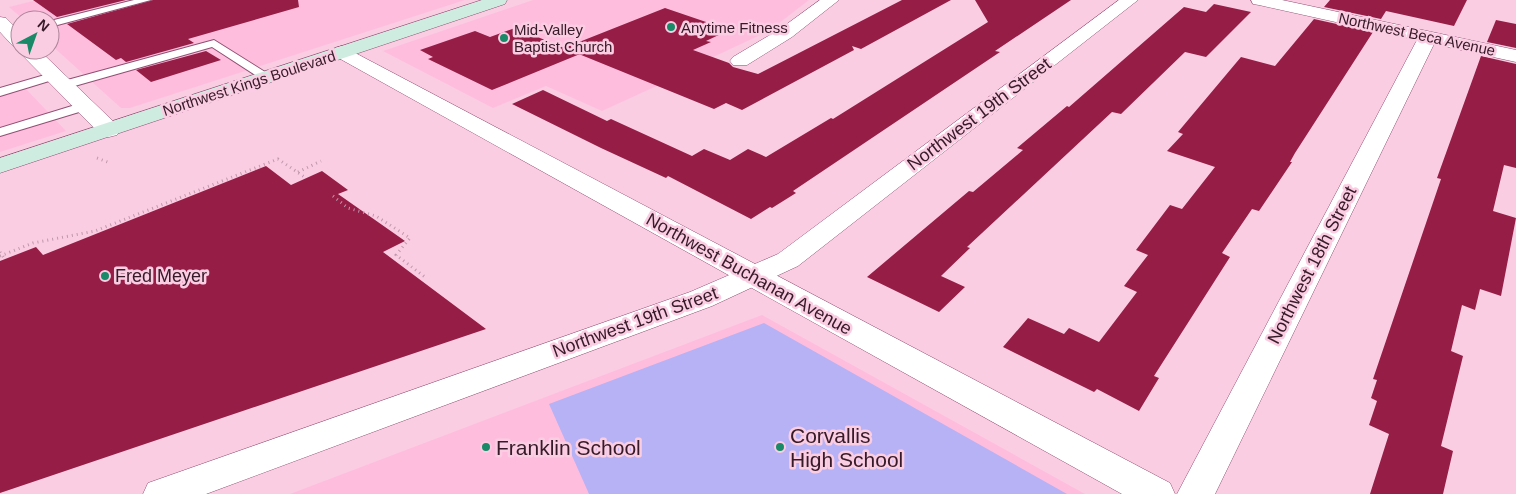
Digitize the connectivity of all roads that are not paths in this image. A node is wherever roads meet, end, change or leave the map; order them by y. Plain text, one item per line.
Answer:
1 (146, 0) edge
2 (499, 0) edge
3 (831, 0) edge
4 (1130, 0) edge
5 (1259, 0) edge
6 (60, 22) edge
7 (1428, 36) junction
8 (342, 52) junction
9 (1516, 56) edge
10 (38, 60) edge
11 (740, 61) dead end
12 (267, 77) junction
13 (59, 81) junction
14 (0, 92) edge
15 (85, 106) junction
16 (109, 130) junction
17 (0, 132) edge
18 (0, 166) edge
19 (753, 276) junction
20 (162, 494) edge
21 (1156, 494) edge
22 (1196, 494) edge

1 - 6 lane
2 - 8 main road, Northwest Kings Boulevard
3 - 11 street
4 - 19 street, Northwest 19th Street
5 - 7 street, Northwest Beca Avenue
7 - 9 street, Northwest Beca Avenue
7 - 22 street, Northwest 18th Street
8 - 12 main road, Northwest Kings Boulevard
8 - 19 street, Northwest Buchanan Avenue
10 - 13 street
12 - 13 lane
12 - 16 main road, Northwest Kings Boulevard
13 - 14 lane
13 - 15 street
15 - 16 street
15 - 17 lane
16 - 18 main road, Northwest Kings Boulevard
19 - 20 street, Northwest 19th Street
19 - 21 street, Northwest Buchanan Avenue

